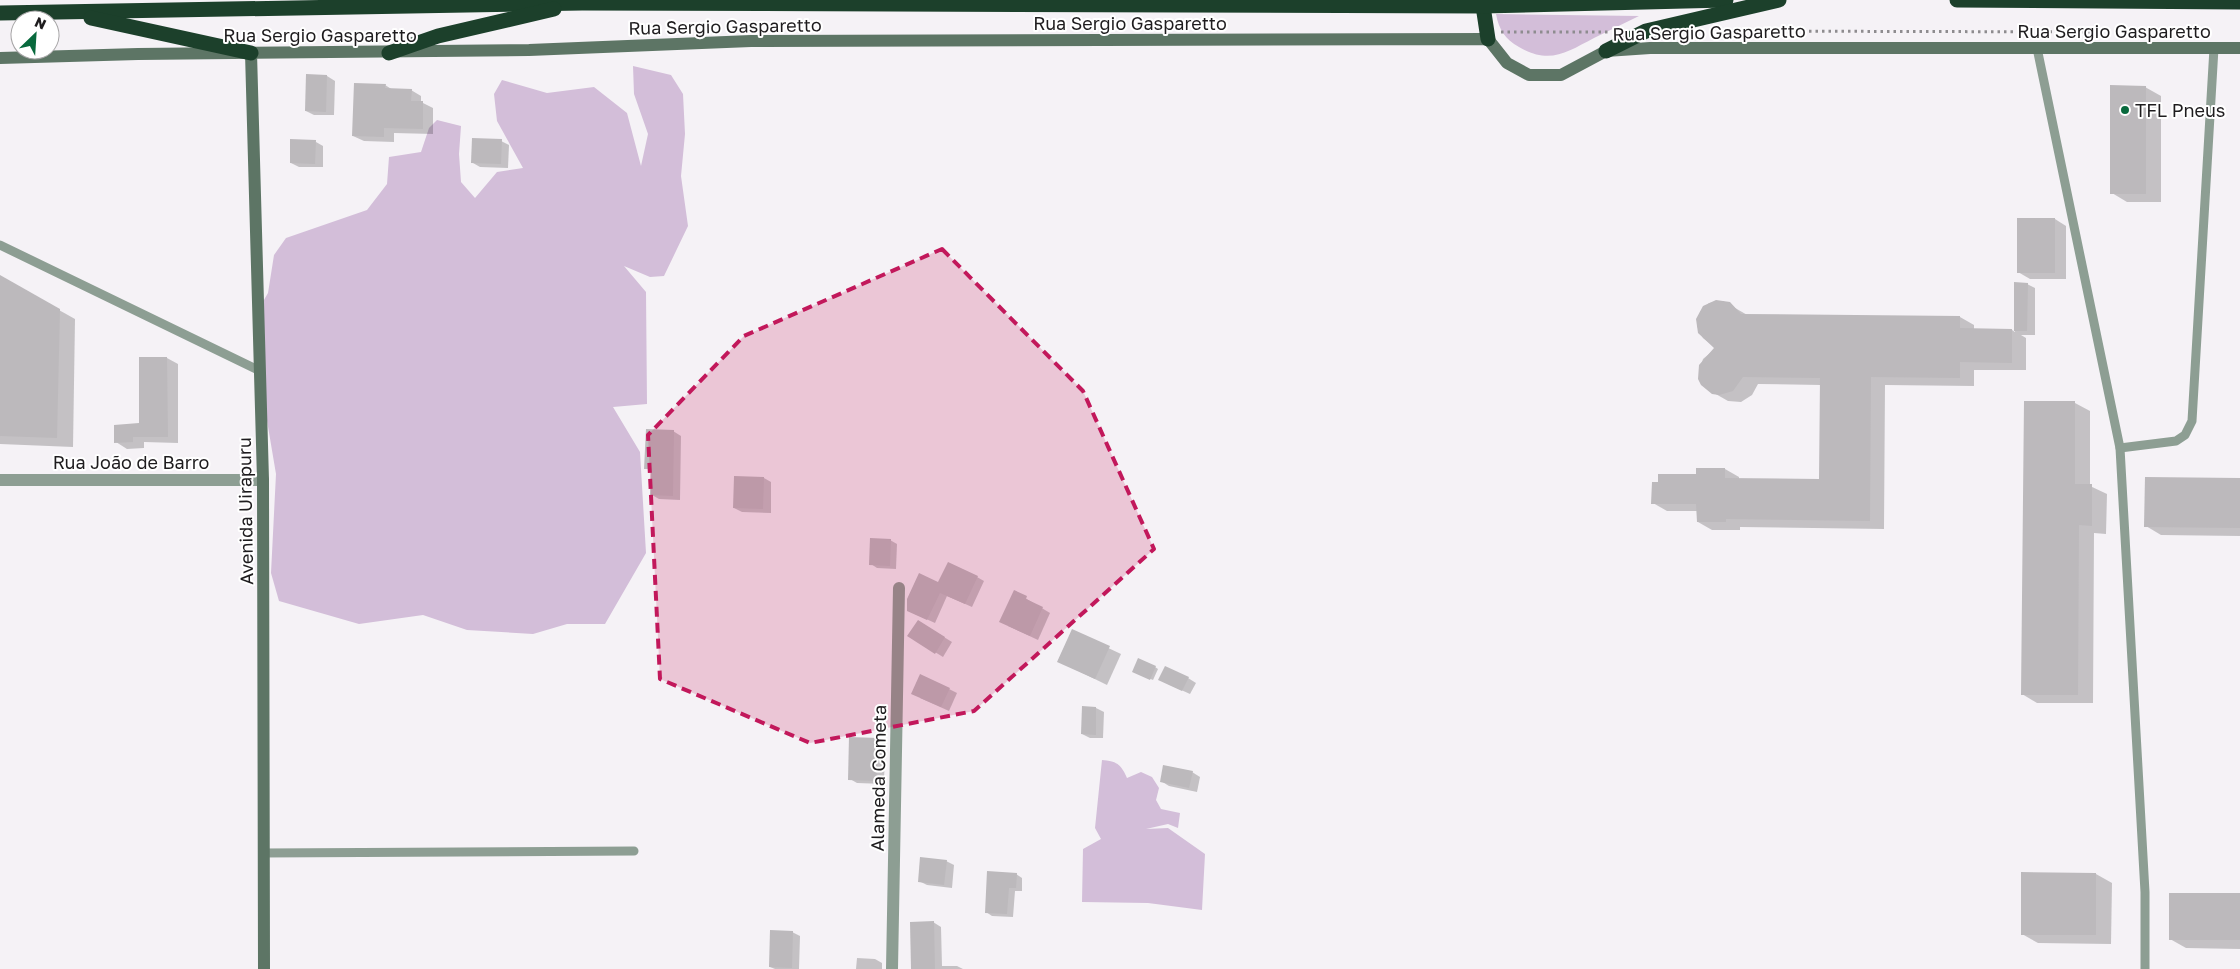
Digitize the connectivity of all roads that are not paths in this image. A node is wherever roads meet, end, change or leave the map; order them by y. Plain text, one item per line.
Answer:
1 (1726, 0) edge
2 (1779, 0) edge
3 (1957, 0) edge
4 (2240, 2) edge
5 (582, 3) junction
6 (1484, 3) edge
7 (65, 12) junction
8 (0, 13) edge
9 (1488, 39) junction
10 (2037, 48) junction
11 (2214, 48) junction
12 (2240, 48) edge
13 (1606, 51) junction
14 (252, 53) junction
15 (389, 53) junction
16 (0, 58) edge
17 (0, 245) edge
18 (260, 370) junction
19 (2120, 448) junction
20 (0, 480) edge
21 (263, 480) junction
22 (899, 588) dead end
23 (634, 850) dead end
24 (264, 853) junction
25 (264, 969) edge
26 (892, 969) edge
27 (2144, 969) edge

1 - 6 highway
2 - 13 highway
3 - 4 highway
5 - 6 highway
5 - 7 highway
5 - 15 highway
6 - 9 highway
7 - 8 highway
7 - 14 highway
9 - 13 street, Rua Sergio Gasparetto
9 - 15 street, Rua Sergio Gasparetto
10 - 11 street, Rua Sergio Gasparetto
10 - 13 street, Rua Sergio Gasparetto
10 - 19 lane
11 - 12 street, Rua Sergio Gasparetto
11 - 19 lane
14 - 15 street, Rua Sergio Gasparetto
14 - 16 street, Rua Sergio Gasparetto
14 - 18 street, Avenida Uirapuru
17 - 18 lane
18 - 21 street, Avenida Uirapuru
19 - 27 lane
20 - 21 street, Rua João de Barro
21 - 24 street, Avenida Uirapuru
22 - 26 street, Alameda Cometa
23 - 24 lane
24 - 25 street, Avenida Uirapuru

